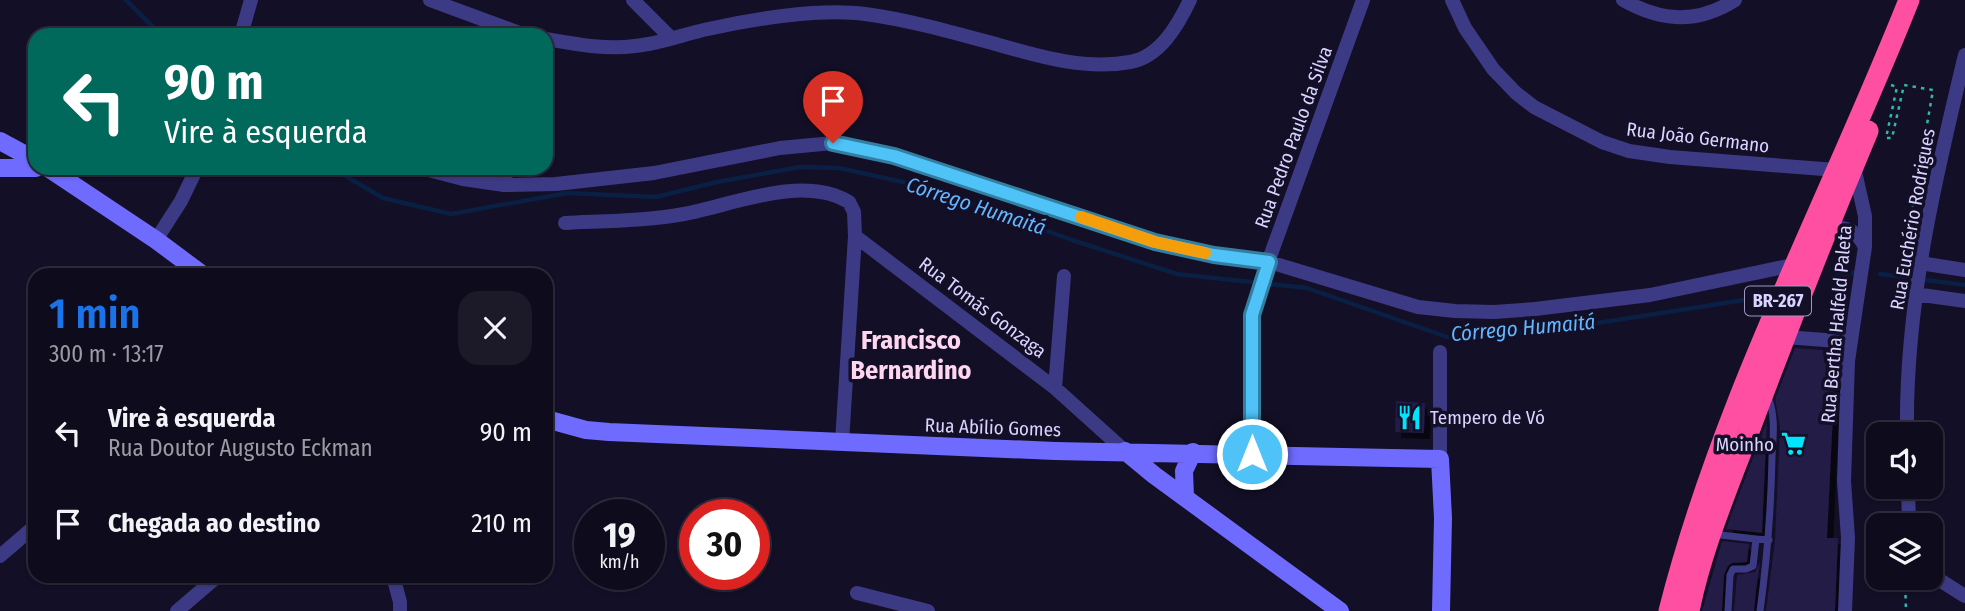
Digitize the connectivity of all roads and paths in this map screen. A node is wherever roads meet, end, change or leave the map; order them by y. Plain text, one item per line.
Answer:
1 (251, 0) edge
2 (430, 0) edge
3 (633, 0) edge
4 (848, 0) edge
5 (1181, 0) edge
6 (1190, 0) edge
7 (1363, 0) edge
8 (1452, 0) edge
9 (1623, 0) edge
10 (1735, 0) edge
11 (1909, 0) edge
12 (1923, 0) edge
13 (863, 13) junction
14 (1178, 24) junction
15 (243, 28) edge
16 (506, 28) edge
17 (670, 38) junction
18 (553, 40) edge
19 (1965, 55) edge
20 (1896, 84) junction
21 (0, 141) edge
22 (28, 156) edge
23 (28, 168) edge
24 (0, 169) edge
25 (1845, 169) junction
26 (58, 175) edge
27 (194, 175) edge
28 (448, 175) edge
29 (506, 175) edge
30 (504, 186) junction
31 (1912, 211) dead end
32 (565, 223) dead end
33 (1819, 228) junction
34 (855, 236) junction
35 (156, 240) junction
36 (1865, 247) junction
37 (1793, 265) junction
38 (1919, 266) junction
39 (194, 268) edge
40 (1266, 269) junction
41 (1965, 270) edge
42 (1064, 276) dead end
43 (1916, 291) junction
44 (1965, 302) edge
45 (1785, 337) junction
46 (1851, 342) junction
47 (1440, 352) dead end
48 (1055, 388) junction
49 (1764, 391) junction
50 (553, 421) edge
51 (1908, 422) edge
52 (842, 442) junction
53 (1125, 451) junction
54 (1193, 452) junction
55 (1252, 454) junction
56 (1440, 459) junction
57 (1185, 497) junction
58 (28, 532) edge
59 (1712, 534) junction
60 (1756, 539) junction
61 (1769, 540) junction
62 (0, 556) edge
63 (1943, 582) edge
64 (210, 583) edge
65 (395, 583) edge
66 (1905, 590) edge
67 (857, 593) dead end
68 (1965, 596) edge
69 (177, 611) edge
70 (400, 611) edge
71 (928, 611) edge
72 (1340, 611) edge
73 (1441, 611) edge
74 (1669, 611) edge
75 (1689, 611) edge
76 (1728, 611) edge
77 (1760, 611) edge
78 (1845, 611) edge
79 (1906, 611) edge

1 - 15 street
2 - 16 street
3 - 17 street
4 - 13 street
5 - 14 street
6 - 14 street
7 - 40 street, Rua Pedro Paulo da Silva
8 - 25 street, Rua João Germano
9 - 10 street
11 - 25 highway, BR-267
12 - 20 highway, BR-267
13 - 14 street
13 - 17 street
17 - 18 street
19 - 38 street, Rua Euchério Rodrigues
20 - 20 path
20 - 25 highway, BR-267
20 - 31 path
21 - 22 street
23 - 24 street
25 - 33 highway, BR-267
25 - 36 street, Rua Bertha Halfeld Paleta
26 - 35 street
27 - 35 street
28 - 30 street
29 - 30 street
30 - 40 street
32 - 34 street
33 - 36 street
33 - 37 highway, BR-267
33 - 45 highway, BR-267
34 - 48 street, Rua Tomás Gonzaga
34 - 52 street
35 - 39 street
36 - 46 street, Rua Bertha Halfeld Paleta
37 - 40 street
37 - 74 highway, BR-267
38 - 41 street
38 - 43 street, Rua Euchério Rodrigues
40 - 55 street, Rua Pedro Paulo da Silva
42 - 48 street
43 - 44 street
43 - 51 street, Rua Euchério Rodrigues
45 - 46 street
45 - 49 highway, BR-267
46 - 78 street, Rua Bertha Halfeld Paleta
47 - 56 street
48 - 53 street, Rua Tomás Gonzaga
49 - 59 highway, BR-267
49 - 61 lane
50 - 52 street, Rua Abílio Gomes
52 - 53 street, Rua Abílio Gomes
53 - 54 street, Rua Abílio Gomes
53 - 57 street, Rua Tomás Gonzaga
54 - 55 street, Rua Abílio Gomes
54 - 57 street
55 - 56 street, Rua Abílio Gomes
56 - 73 street
57 - 72 street, Rua Tomás Gonzaga
58 - 62 street
59 - 60 lane
59 - 75 highway, BR-267
60 - 61 lane
60 - 76 lane
61 - 77 lane
63 - 68 street
64 - 69 street
65 - 70 street
66 - 79 path
67 - 71 street

